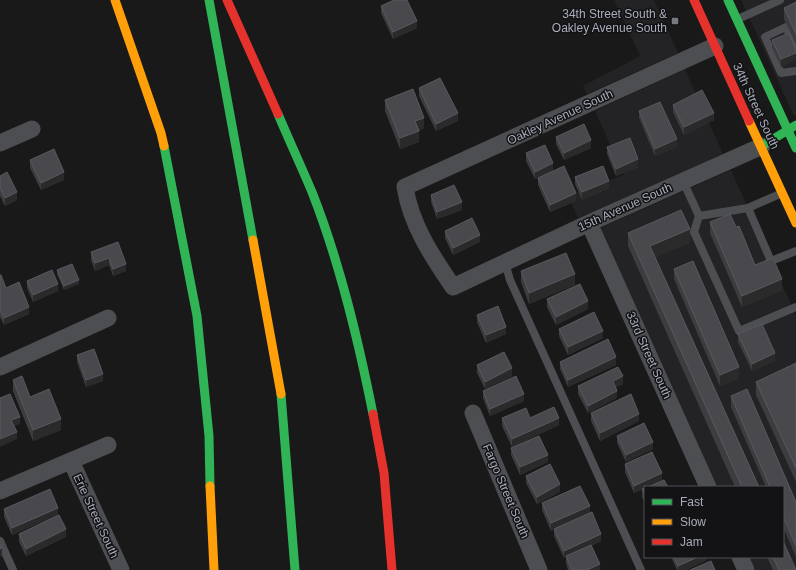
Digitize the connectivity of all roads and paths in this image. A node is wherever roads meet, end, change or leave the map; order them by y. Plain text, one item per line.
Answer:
1 (115, 0) edge
2 (209, 0) edge
3 (227, 0) edge
4 (694, 0) edge
5 (728, 0) edge
6 (780, 0) edge
7 (737, 20) junction
8 (765, 37) junction
9 (748, 44) junction
10 (715, 46) junction
11 (796, 48) edge
12 (796, 71) edge
13 (781, 73) junction
14 (765, 81) junction
15 (792, 128) edge
16 (32, 129) dead end
17 (1, 140) edge
18 (762, 146) junction
19 (796, 148) edge
20 (683, 181) junction
21 (782, 192) junction
22 (748, 208) junction
23 (699, 216) junction
24 (589, 223) junction
25 (796, 223) edge
26 (796, 251) edge
27 (505, 262) junction
28 (453, 287) joint
29 (796, 307) edge
30 (108, 318) dead end
31 (0, 367) edge
32 (473, 413) dead end
33 (108, 445) dead end
34 (71, 461) junction
35 (708, 486) edge
36 (0, 492) edge
37 (0, 541) edge
38 (212, 547) junction
39 (740, 558) edge
40 (13, 570) edge
41 (121, 570) edge
42 (210, 570) edge
43 (214, 570) edge
44 (295, 570) edge
45 (392, 570) edge
46 (539, 570) edge
47 (641, 570) edge
48 (746, 570) edge

1 - 38 main road
2 - 44 main road
3 - 45 main road
4 - 10 main road, 34th Street South
5 - 7 main road, 34th Street South
6 - 7 lane
7 - 9 main road, 34th Street South
8 - 9 lane
8 - 11 lane
8 - 13 lane
9 - 14 main road, 34th Street South
10 - 18 main road, 34th Street South
10 - 28 street, Oakley Avenue South
12 - 13 lane
13 - 14 lane
14 - 15 main road, 34th Street South
15 - 18 main road, 15th Avenue South
15 - 19 main road, 34th Street South
16 - 17 street
18 - 20 street, 15th Avenue South
18 - 21 main road, 34th Street South
20 - 23 lane
20 - 24 street, 15th Avenue South
21 - 22 lane
21 - 25 main road, 34th Street South
22 - 23 lane
22 - 26 lane
23 - 29 lane
24 - 27 street, 15th Avenue South
24 - 35 street, 33rd Street South
27 - 28 street, 15th Avenue South
27 - 47 lane
30 - 31 street
32 - 46 street, Fargo Street South
33 - 34 street
34 - 36 street
34 - 41 street, Erie Street South
37 - 40 lane
38 - 42 main road
38 - 43 main road
39 - 48 street

